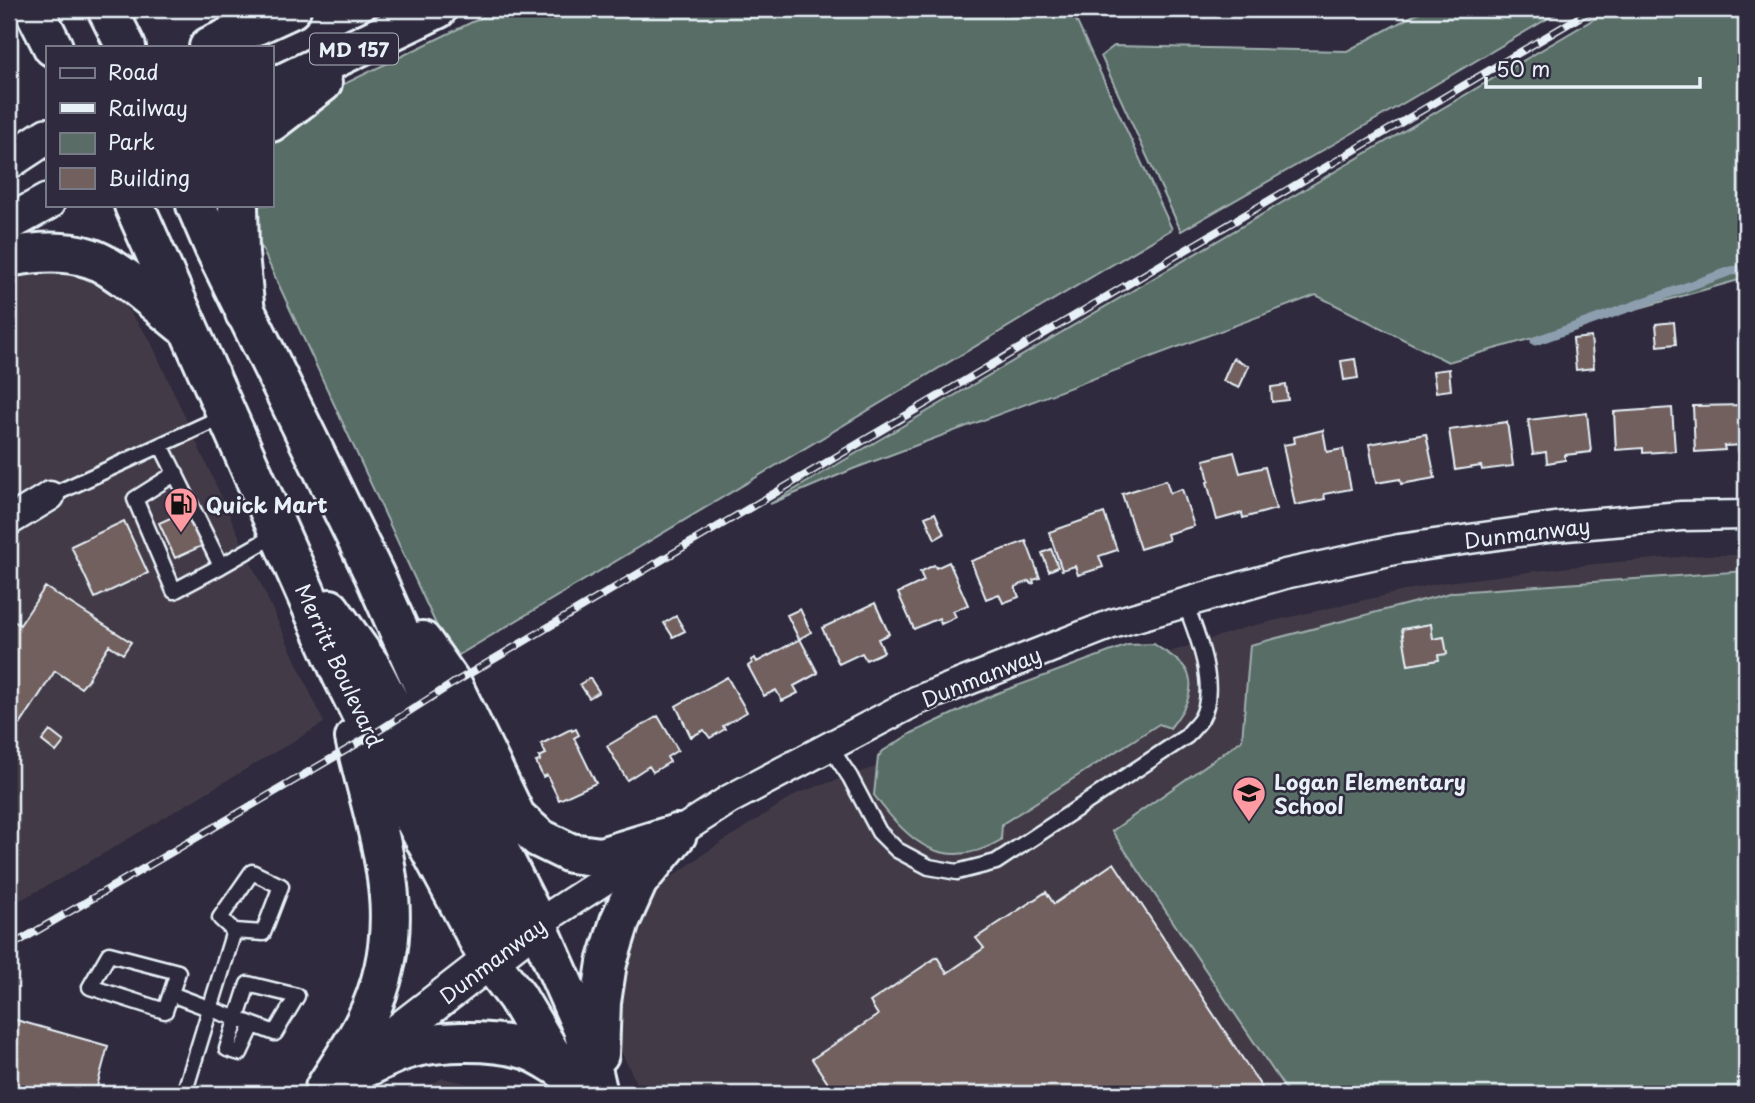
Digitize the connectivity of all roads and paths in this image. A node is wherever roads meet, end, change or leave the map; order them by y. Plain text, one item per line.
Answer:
1 (34, 9) edge
2 (107, 9) edge
3 (290, 9) edge
4 (436, 9) edge
5 (392, 30) junction
6 (52, 46) edge
7 (126, 46) edge
8 (211, 46) edge
9 (273, 88) edge
10 (273, 120) edge
11 (46, 137) edge
12 (9, 161) edge
13 (46, 203) edge
14 (134, 206) edge
15 (196, 206) edge
16 (238, 206) edge
17 (9, 223) edge
18 (9, 257) edge
19 (246, 313) junction
20 (189, 330) junction
21 (228, 414) junction
22 (161, 444) junction
23 (176, 473) junction
24 (50, 496) joint
25 (1746, 515) edge
26 (9, 522) edge
27 (283, 541) junction
28 (221, 566) junction
29 (374, 574) junction
30 (1185, 603) junction
31 (342, 675) junction
32 (830, 747) junction
33 (677, 834) junction
34 (537, 925) junction
35 (234, 931) junction
36 (489, 960) junction
37 (171, 994) junction
38 (210, 1009) junction
39 (237, 1019) junction
40 (254, 1025) junction
41 (558, 1066) junction
42 (341, 1088) edge
43 (184, 1094) edge
44 (597, 1094) edge

1 - 6 main road
2 - 7 main road
3 - 8 main road
4 - 5 main road, MD 157
5 - 9 main road, MD 157
5 - 10 main road
11 - 12 street
13 - 17 street
14 - 20 main road, Merritt Boulevard
15 - 19 main road
16 - 19 main road
18 - 20 main road
19 - 29 main road
20 - 21 main road, Merritt Boulevard
21 - 22 lane
21 - 27 main road, Merritt Boulevard
22 - 23 lane
22 - 24 lane
23 - 28 lane
23 - 28 lane
24 - 26 street
25 - 30 street, Dunmanway
27 - 28 lane
27 - 31 main road, Merritt Boulevard
27 - 34 main road
29 - 33 main road
29 - 34 main road
30 - 32 street, Dunmanway
30 - 32 lane
31 - 36 main road, Merritt Boulevard
31 - 42 main road
32 - 33 street, Dunmanway
33 - 34 street, Dunmanway
33 - 44 main road
34 - 36 street, Dunmanway
34 - 44 main road
35 - 35 lane
35 - 38 lane
36 - 41 main road, Merritt Boulevard
36 - 42 street, Dunmanway
37 - 37 lane
37 - 38 lane
38 - 39 lane
38 - 43 lane
39 - 40 lane
39 - 40 lane
39 - 40 lane
41 - 42 main road
41 - 44 main road, Merritt Boulevard

